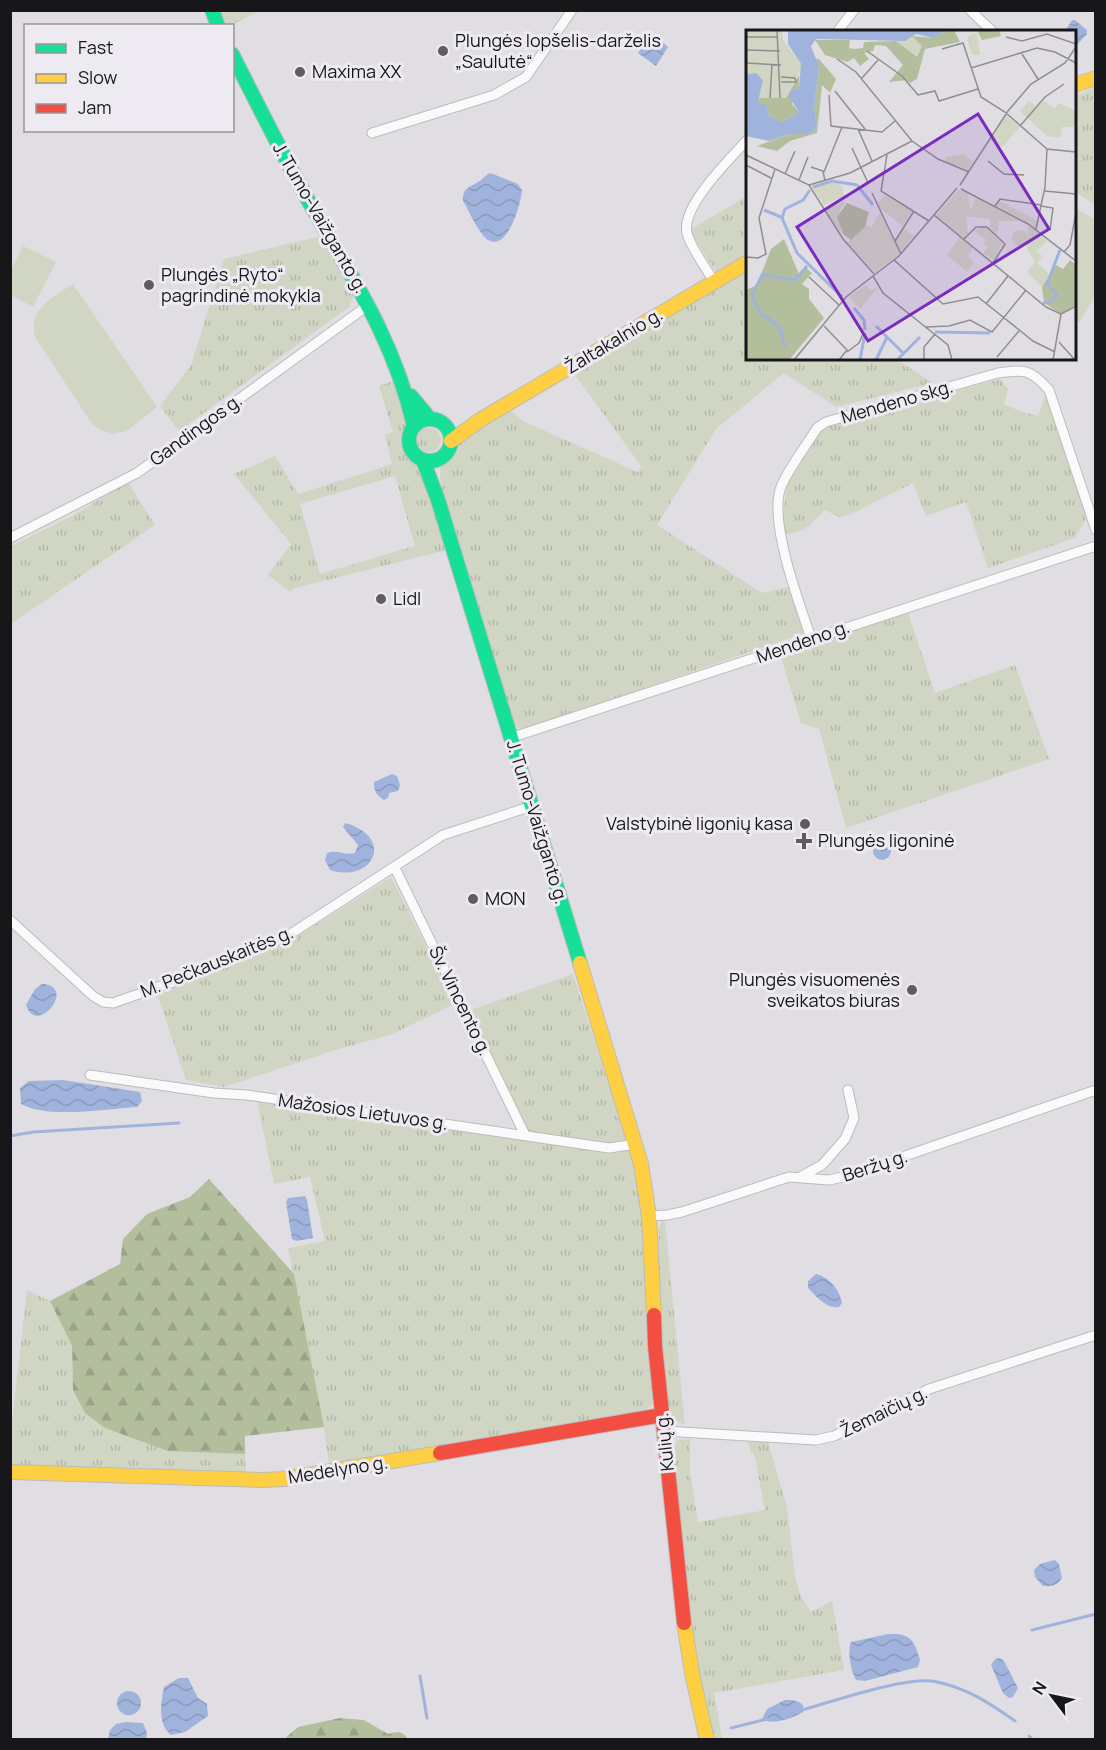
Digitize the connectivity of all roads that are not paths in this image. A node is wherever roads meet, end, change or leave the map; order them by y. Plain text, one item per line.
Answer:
1 (212, 10) edge
2 (572, 10) edge
3 (854, 10) edge
4 (970, 10) edge
5 (218, 24) edge
6 (839, 30) edge
7 (991, 30) edge
8 (234, 58) edge
9 (1095, 78) edge
10 (1076, 84) edge
11 (372, 133) dead end
12 (746, 140) edge
13 (746, 263) edge
14 (714, 282) junction
15 (370, 304) junction
16 (404, 384) junction
17 (430, 419) junction
18 (480, 420) junction
19 (414, 426) junction
20 (446, 427) junction
21 (450, 441) junction
22 (439, 459) junction
23 (423, 460) junction
24 (438, 500) junction
25 (1095, 530) edge
26 (10, 538) edge
27 (1095, 546) edge
28 (811, 638) junction
29 (510, 738) junction
30 (532, 806) junction
31 (395, 868) junction
32 (10, 920) edge
33 (90, 1075) dead end
34 (848, 1090) dead end
35 (1095, 1090) edge
36 (525, 1135) junction
37 (636, 1144) junction
38 (800, 1177) junction
39 (650, 1216) junction
40 (1095, 1335) edge
41 (662, 1415) junction
42 (664, 1431) junction
43 (10, 1472) edge
44 (707, 1740) edge

1 - 5 main road
2 - 11 street
3 - 6 street
4 - 7 street
8 - 15 main road, J. Tumo-Vaižganto g.
9 - 10 main road
12 - 14 street
13 - 14 main road, Žaltakalnio g.
14 - 18 main road, Žaltakalnio g.
15 - 16 main road, J. Tumo-Vaižganto g.
15 - 26 street, Gandingos g.
16 - 17 main road, J. Tumo-Vaižganto g.
16 - 19 main road, J. Tumo-Vaižganto g.
17 - 19 main road
17 - 20 main road
18 - 20 main road, Žaltakalnio g.
18 - 21 main road, Žaltakalnio g.
19 - 23 main road
20 - 21 main road
21 - 22 main road
22 - 23 main road
22 - 24 main road, J. Tumo-Vaižganto g.
23 - 24 main road, J. Tumo-Vaižganto g.
24 - 29 main road, J. Tumo-Vaižganto g.
25 - 28 street, Mendeno skg.
27 - 28 street, Mendeno g.
28 - 29 street, Mendeno g.
29 - 30 main road, J. Tumo-Vaižganto g.
30 - 31 street, M. Pečkauskaitės g.
30 - 37 main road, J. Tumo-Vaižganto g.
31 - 32 street, M. Pečkauskaitės g.
31 - 36 street, Šv. Vincento g.
33 - 36 street, Mažosios Lietuvos g.
34 - 38 street
35 - 38 street, Beržų g.
36 - 37 street, Mažosios Lietuvos g.
37 - 39 main road, Kulių g.
38 - 39 street, Beržų g.
39 - 41 main road, Kulių g.
40 - 42 street, Žemaičių g.
41 - 42 main road, Kulių g.
41 - 43 main road, Medelyno g.
42 - 44 main road, Kulių g.

